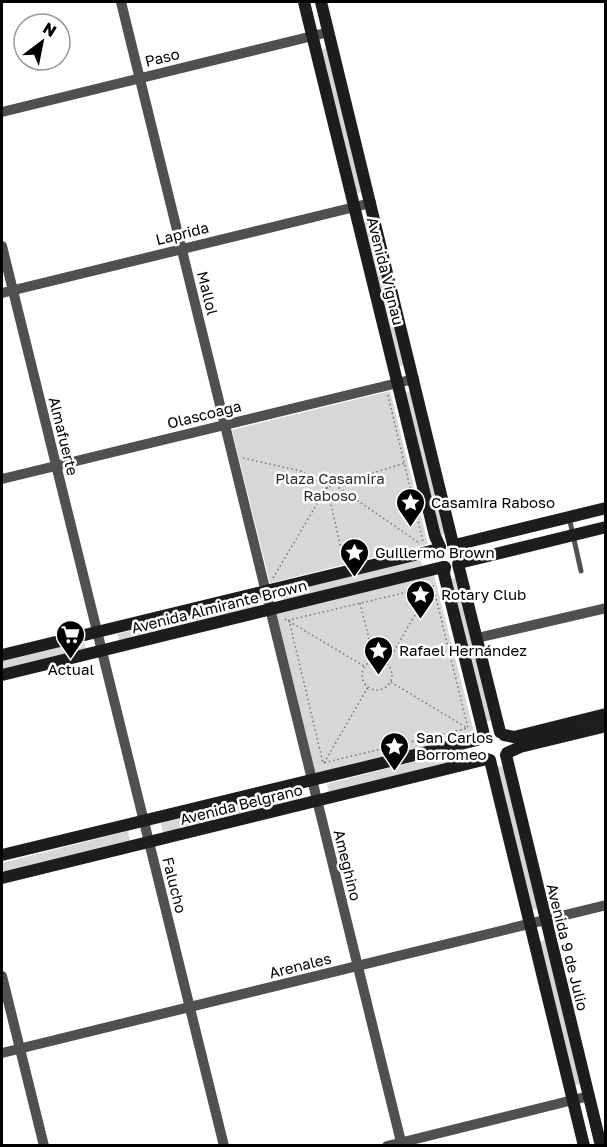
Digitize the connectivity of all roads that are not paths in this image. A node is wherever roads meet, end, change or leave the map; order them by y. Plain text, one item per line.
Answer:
1 (121, 2) edge
2 (304, 2) edge
3 (321, 2) edge
4 (329, 32) junction
5 (313, 36) junction
6 (139, 78) junction
7 (2, 112) edge
8 (371, 203) junction
9 (355, 207) junction
10 (2, 246) edge
11 (182, 249) junction
12 (7, 292) edge
13 (414, 379) junction
14 (392, 384) junction
15 (225, 424) junction
16 (56, 465) junction
17 (2, 479) edge
18 (606, 508) edge
19 (569, 517) junction
20 (606, 526) edge
21 (573, 535) junction
22 (454, 544) junction
23 (439, 548) junction
24 (459, 563) junction
25 (444, 567) junction
26 (581, 571) dead end
27 (266, 592) junction
28 (606, 608) edge
29 (270, 609) junction
30 (97, 632) junction
31 (477, 638) junction
32 (102, 651) junction
33 (2, 655) edge
34 (2, 675) edge
35 (606, 714) edge
36 (584, 725) junction
37 (606, 726) edge
38 (502, 734) junction
39 (482, 737) junction
40 (506, 754) junction
41 (488, 759) junction
42 (312, 782) junction
43 (317, 800) junction
44 (144, 819) junction
45 (149, 842) junction
46 (2, 855) edge
47 (2, 878) edge
48 (606, 905) edge
49 (546, 920) junction
50 (530, 923) junction
51 (358, 966) junction
52 (2, 976) edge
53 (190, 1007) junction
54 (20, 1049) junction
55 (2, 1053) edge
56 (589, 1096) junction
57 (573, 1100) junction
58 (401, 1144) edge
59 (44, 1146) edge
60 (225, 1146) edge
61 (387, 1146) edge
62 (584, 1146) edge
63 (601, 1146) edge

1 - 6 street, Mallol
2 - 5 street, Avenida Vignau
3 - 4 street, Avenida Vignau
4 - 5 street, Paso
4 - 8 street, Avenida Vignau
5 - 6 street, Paso
5 - 9 street, Avenida Vignau
6 - 7 street, Paso
6 - 11 street, Mallol
8 - 9 street, Laprida
8 - 13 street, Avenida Vignau
9 - 11 street, Laprida
9 - 14 street, Avenida Vignau
10 - 12 street, Almafuerte
11 - 12 street, Laprida
11 - 15 street, Mallol
12 - 16 street, Almafuerte
13 - 14 street, Olascoaga
13 - 22 street, Avenida Vignau
14 - 15 street, Olascoaga
14 - 23 street, Avenida Vignau
15 - 16 street, Olascoaga
15 - 27 street, Mallol
16 - 17 street, Olascoaga
16 - 30 street, Almafuerte
18 - 19 street
19 - 21 lane
19 - 22 street
20 - 21 street
21 - 24 street
21 - 26 lane
22 - 23 street
22 - 24 street
23 - 25 street
23 - 27 street, Avenida Almirante Brown
24 - 25 street
24 - 31 street
25 - 29 street, Avenida Almirante Brown
25 - 39 street
27 - 29 street, Ameghino
27 - 30 street, Avenida Almirante Brown
28 - 31 street
29 - 32 street, Avenida Almirante Brown
29 - 42 street, Ameghino
30 - 32 street, Falucho
30 - 33 street, Avenida Almirante Brown
31 - 38 street
32 - 34 street, Avenida Almirante Brown
32 - 44 street, Falucho
35 - 36 street
36 - 37 street
36 - 38 street
36 - 40 street
38 - 39 street
38 - 40 street
39 - 41 street
39 - 42 street, Avenida Belgrano
40 - 41 street
40 - 49 street, Avenida 9 de Julio
41 - 43 street, Avenida Belgrano
41 - 50 street, Avenida 9 de Julio
42 - 43 street, Ameghino
42 - 44 street, Avenida Belgrano
43 - 45 street, Avenida Belgrano
43 - 51 street, Ameghino
44 - 45 street, Falucho
44 - 46 street, Avenida Belgrano
45 - 47 street, Avenida Belgrano
45 - 53 street, Falucho
48 - 49 street, Arenales
49 - 50 street, Arenales
49 - 56 street, Avenida 9 de Julio
50 - 51 street, Arenales
50 - 57 street, Avenida 9 de Julio
51 - 53 street, Arenales
51 - 58 street, Ameghino
52 - 54 street
53 - 54 street, Arenales
53 - 60 street, Falucho
54 - 55 street, Arenales
54 - 59 street
56 - 57 street
56 - 63 street, Avenida 9 de Julio
57 - 58 street
57 - 62 street, Avenida 9 de Julio
58 - 61 street

